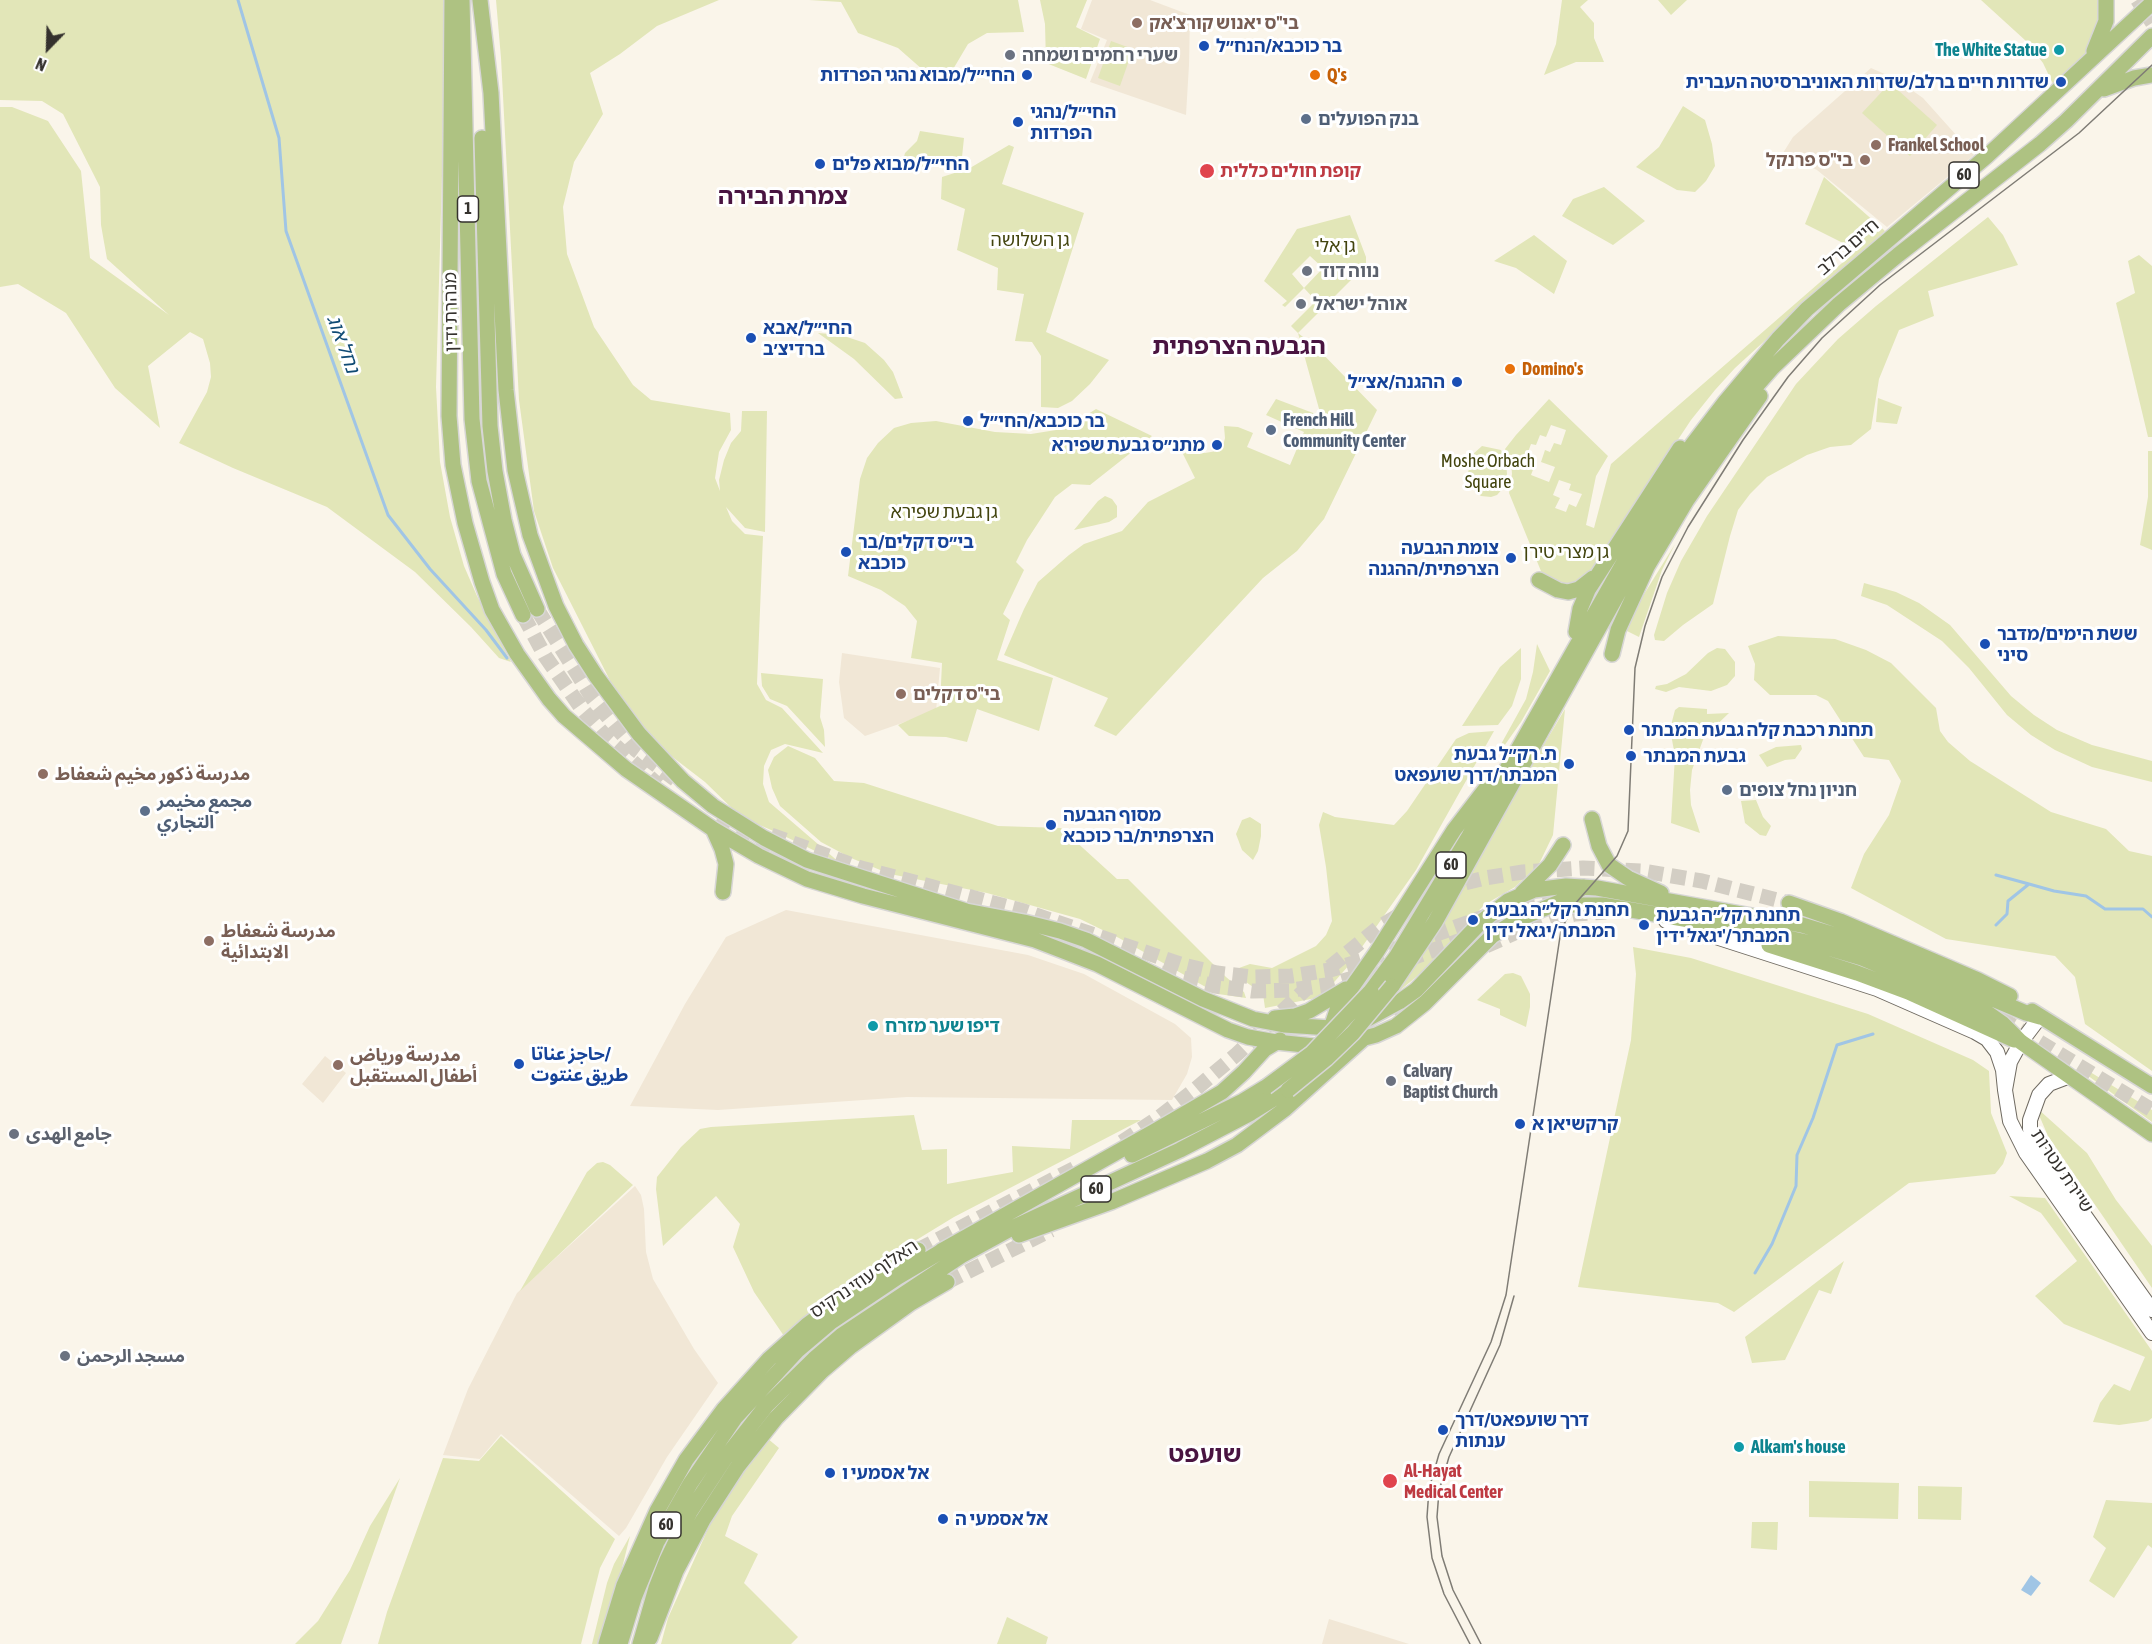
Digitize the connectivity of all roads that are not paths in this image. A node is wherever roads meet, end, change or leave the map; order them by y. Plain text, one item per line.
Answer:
1 (453, 0) edge
2 (462, 0) edge
3 (480, 0) edge
4 (2106, 0) edge
5 (2146, 5) edge
6 (2149, 33) edge
7 (2116, 34) junction
8 (2086, 63) junction
9 (2152, 75) edge
10 (2096, 92) junction
11 (1807, 309) junction
12 (1823, 319) junction
13 (1626, 568) junction
14 (1597, 574) junction
15 (1539, 580) dead end
16 (1576, 632) dead end
17 (1612, 654) dead end
18 (1527, 741) junction
19 (1592, 819) dead end
20 (713, 829) junction
21 (1563, 845) dead end
22 (1584, 886) junction
23 (723, 892) dead end
24 (1520, 895) junction
25 (1789, 903) tunnel mouth
26 (1553, 905) junction
27 (1697, 906) junction
28 (1636, 911) junction
29 (1769, 945) tunnel mouth
30 (1354, 984) junction
31 (2040, 1017) junction
32 (1253, 1019) junction
33 (1331, 1028) junction
34 (1363, 1039) junction
35 (1276, 1042) junction
36 (2021, 1042) junction
37 (1338, 1045) junction
38 (2070, 1076) junction
39 (2152, 1086) edge
40 (2005, 1090) junction
41 (2152, 1134) edge
42 (918, 1250) tunnel mouth
43 (941, 1251) junction
44 (947, 1282) tunnel mouth
45 (906, 1291) junction
46 (2152, 1310) edge
47 (2152, 1334) edge
48 (755, 1395) junction
49 (742, 1424) junction
50 (606, 1644) edge
51 (620, 1644) edge
52 (640, 1644) edge
53 (648, 1644) edge

1 - 20 highway
2 - 3 highway, מנהרת ידין / 1
3 - 32 highway
4 - 8 highway
5 - 6 highway
5 - 7 highway, חיים ברלב / 60
6 - 7 highway
6 - 10 highway, חיים ברלב / 60
7 - 8 highway, חיים ברלב / 60
8 - 11 highway, חיים ברלב / 60
9 - 10 highway
10 - 12 highway, חיים ברלב / 60
11 - 13 highway, חיים ברלב / 60
11 - 14 highway
12 - 13 highway, חיים ברלב / 60
12 - 17 highway
13 - 18 highway, 60
14 - 15 highway
14 - 16 highway
18 - 30 highway
18 - 43 highway, האלוף עוזי נרקיס / 60, bridge
18 - 45 highway, האלוף עוזי נרקיס / 60, bridge
19 - 27 highway
20 - 23 highway
20 - 35 highway
21 - 24 highway
22 - 24 highway
22 - 26 highway
22 - 27 highway
24 - 33 highway
25 - 31 highway
26 - 28 highway
26 - 34 highway
27 - 31 highway
28 - 36 highway
28 - 40 main road
29 - 36 highway
30 - 32 highway
30 - 33 highway
31 - 36 main road, שיירת עטרות
31 - 39 highway
32 - 33 highway
33 - 35 highway
33 - 37 highway
34 - 37 highway
34 - 45 highway
35 - 37 highway
35 - 43 highway
36 - 38 highway
36 - 40 main road, שיירת עטרות
38 - 41 highway
38 - 46 main road, שיירת עטרות
40 - 47 main road, שיירת עטרות
42 - 48 highway
43 - 48 highway, האלוף עוזי נרקיס / 60
44 - 49 highway
45 - 48 highway, האלוף עוזי נרקיס / 60
48 - 49 highway, האלוף עוזי נרקיס / 60
48 - 49 highway
49 - 50 highway
49 - 51 highway, האלוף עוזי נרקיס / 60
49 - 52 highway, האלוף עוזי נרקיס / 60
49 - 53 highway

